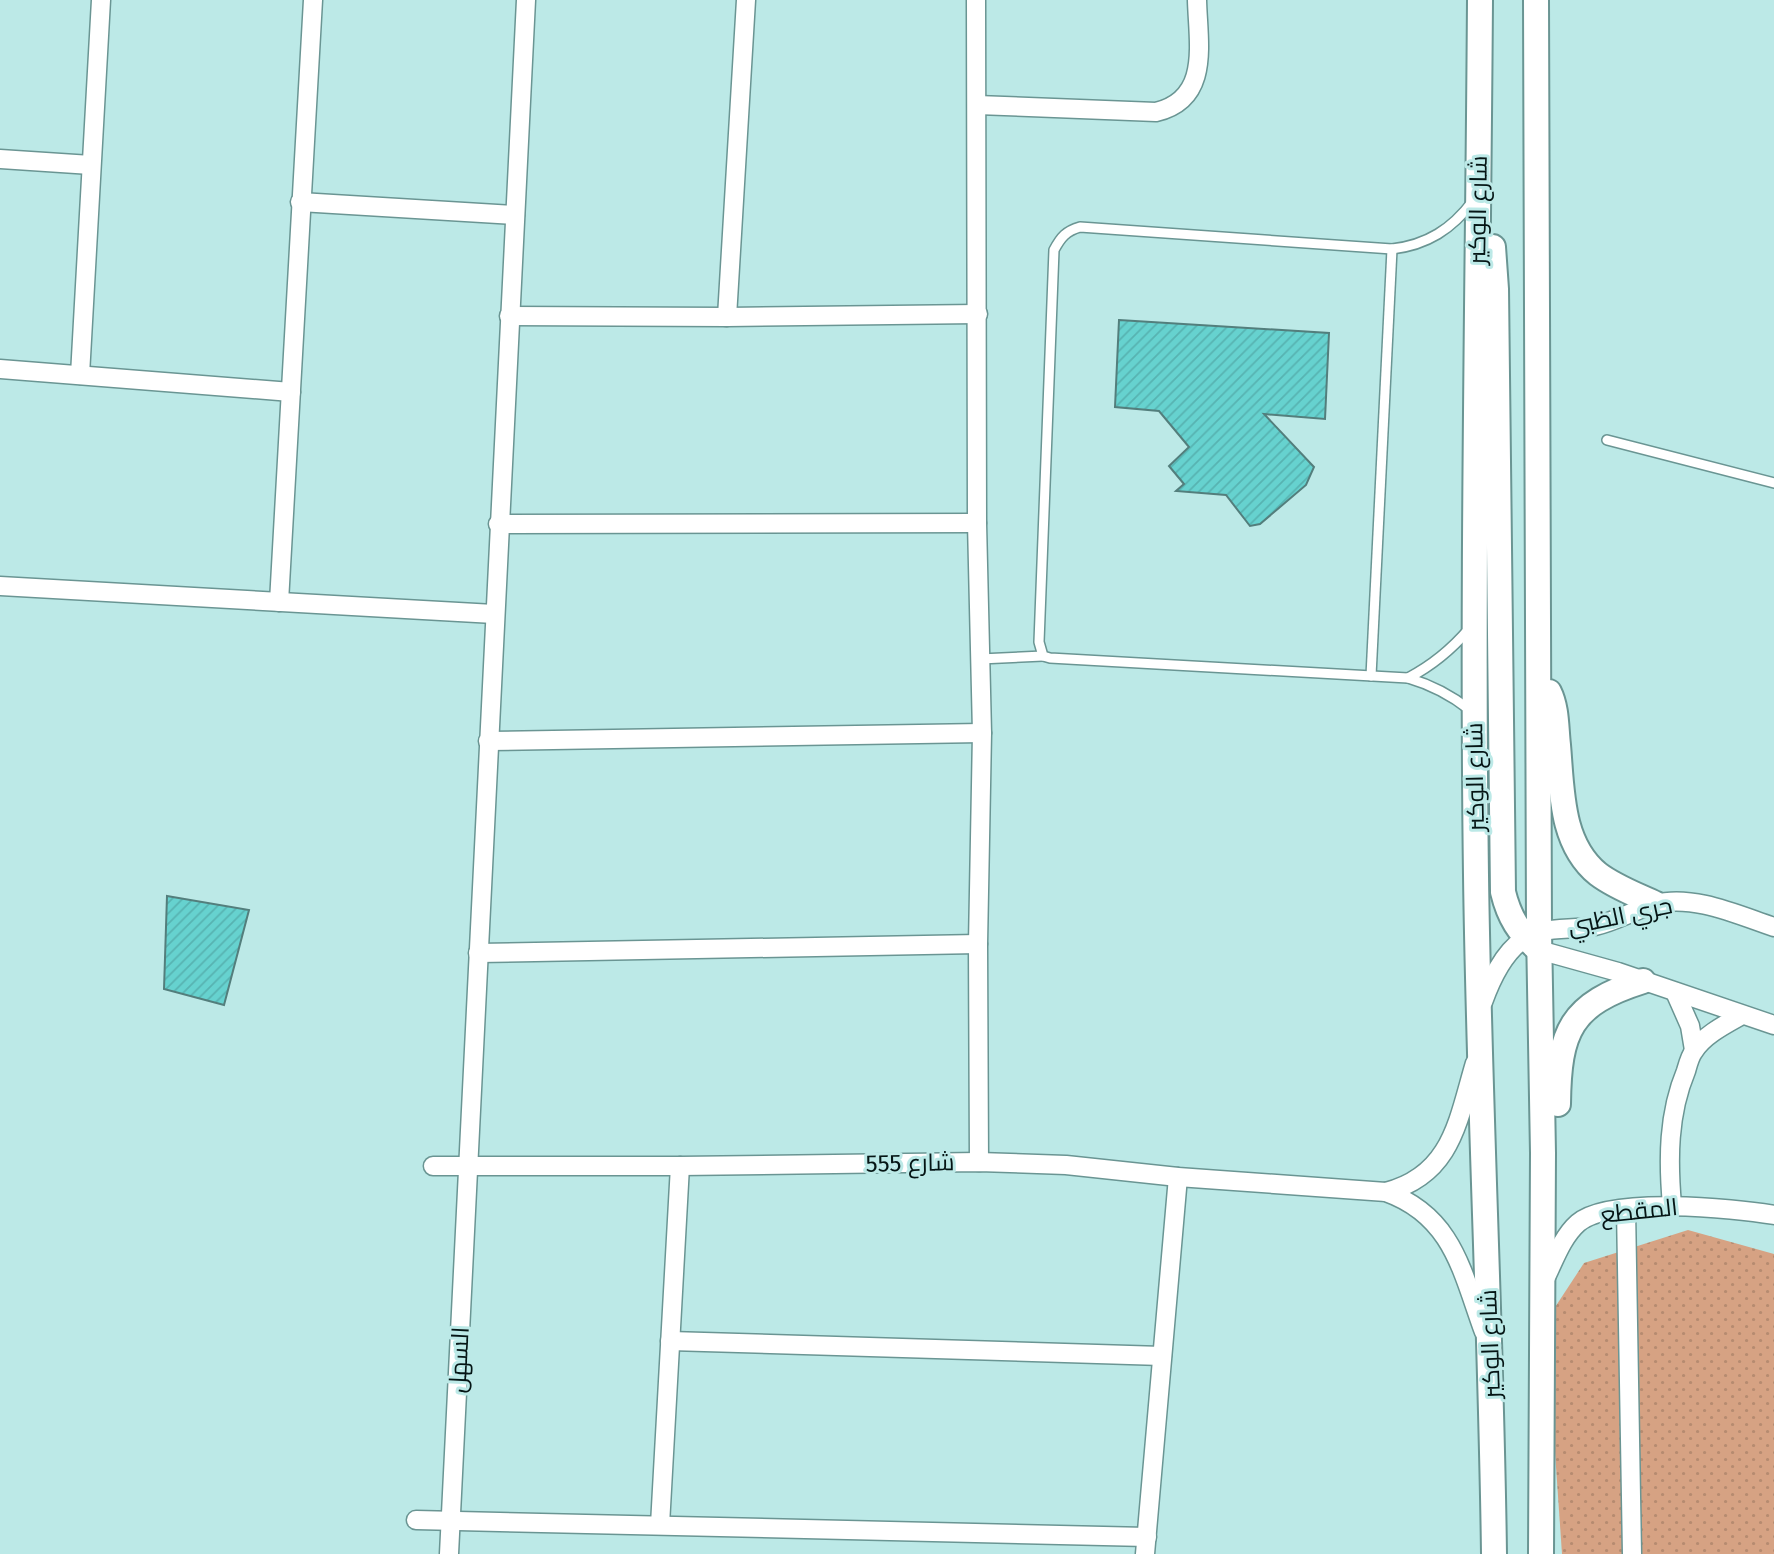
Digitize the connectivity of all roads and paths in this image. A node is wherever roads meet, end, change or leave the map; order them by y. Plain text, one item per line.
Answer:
1 (101, 0) edge
2 (313, 0) edge
3 (526, 0) edge
4 (747, 0) edge
5 (976, 0) edge
6 (1197, 0) edge
7 (1480, 0) edge
8 (1536, 0) edge
9 (977, 105) junction
10 (0, 159) edge
11 (91, 165) junction
12 (1479, 192) junction
13 (300, 202) junction
14 (514, 215) junction
15 (1392, 249) junction
16 (978, 314) junction
17 (509, 316) junction
18 (727, 317) junction
19 (0, 369) edge
20 (80, 375) junction
21 (291, 392) junction
22 (1607, 440) dead end
23 (1774, 483) edge
24 (976, 523) junction
25 (498, 524) junction
26 (0, 586) edge
27 (279, 602) junction
28 (494, 614) junction
29 (1473, 624) junction
30 (1043, 656) junction
31 (980, 659) junction
32 (1371, 676) junction
33 (1408, 678) junction
34 (1538, 678) junction
35 (1474, 713) junction
36 (982, 733) junction
37 (488, 741) junction
38 (1656, 904) junction
39 (1774, 926) edge
40 (1535, 940) junction
41 (978, 944) junction
42 (478, 953) junction
43 (1643, 981) junction
44 (1675, 992) junction
45 (1742, 1015) junction
46 (1774, 1025) edge
47 (1479, 1038) junction
48 (1694, 1050) junction
49 (1543, 1153) junction
50 (979, 1162) junction
51 (433, 1166) dead end
52 (680, 1166) junction
53 (468, 1167) junction
54 (1178, 1177) junction
55 (1386, 1192) junction
56 (1672, 1205) junction
57 (1626, 1209) junction
58 (1774, 1214) edge
59 (1542, 1285) junction
60 (670, 1341) junction
61 (1491, 1353) junction
62 (1162, 1356) junction
63 (416, 1520) dead end
64 (452, 1521) junction
65 (660, 1525) junction
66 (1146, 1546) edge
67 (449, 1554) edge
68 (1494, 1554) edge
69 (1541, 1554) edge
70 (1632, 1554) edge

1 - 11 street
2 - 13 street
3 - 14 street, السهل
4 - 18 street
5 - 9 street
6 - 9 street
7 - 12 main road, شارع الوكير
8 - 34 main road, شارع الوكير
9 - 16 street
10 - 11 street
11 - 20 street
12 - 15 lane
12 - 29 main road, شارع الوكير
12 - 40 main road
13 - 14 street
13 - 21 street
14 - 17 street, السهل
15 - 30 lane
15 - 32 lane
16 - 18 street
16 - 24 street
17 - 18 street
17 - 25 street, السهل
19 - 20 street
20 - 21 street
21 - 27 street
22 - 23 lane
24 - 25 street
24 - 31 street
25 - 28 street, السهل
26 - 27 street
27 - 28 street
28 - 37 street, السهل
29 - 33 lane
29 - 35 main road, شارع الوكير
30 - 31 lane
30 - 32 lane
31 - 36 street
32 - 33 lane
33 - 35 lane
34 - 38 main road
34 - 40 main road, شارع الوكير
35 - 47 main road, شارع الوكير
36 - 37 street
36 - 41 street
37 - 42 street, السهل
38 - 39 street, جري الظبي
38 - 40 street, جري الظبي
40 - 43 street, جري الظبي
40 - 47 street
40 - 49 main road, شارع الوكير
41 - 42 street
41 - 50 street
42 - 53 street, السهل
43 - 44 street, جري الظبي
43 - 49 main road
44 - 45 street, جري الظبي
44 - 48 street
45 - 46 street, جري الظبي
45 - 48 street
47 - 55 street, شارع 555
47 - 61 main road, شارع الوكير
48 - 56 street
49 - 59 main road, شارع الوكير
50 - 52 street, شارع 555
50 - 54 street, شارع 555
51 - 53 street, شارع 555
52 - 53 street, شارع 555
52 - 60 street
53 - 64 street, السهل
54 - 55 street, شارع 555
54 - 62 street
55 - 61 street, شارع 555
56 - 57 street, المقطع
56 - 58 street, المقطع
57 - 59 street, المقطع
57 - 70 street
59 - 69 main road, شارع الوكير
60 - 62 street
60 - 65 street
61 - 68 main road, شارع الوكير
62 - 66 street
63 - 64 street
64 - 65 street
64 - 67 street, السهل
65 - 66 street

